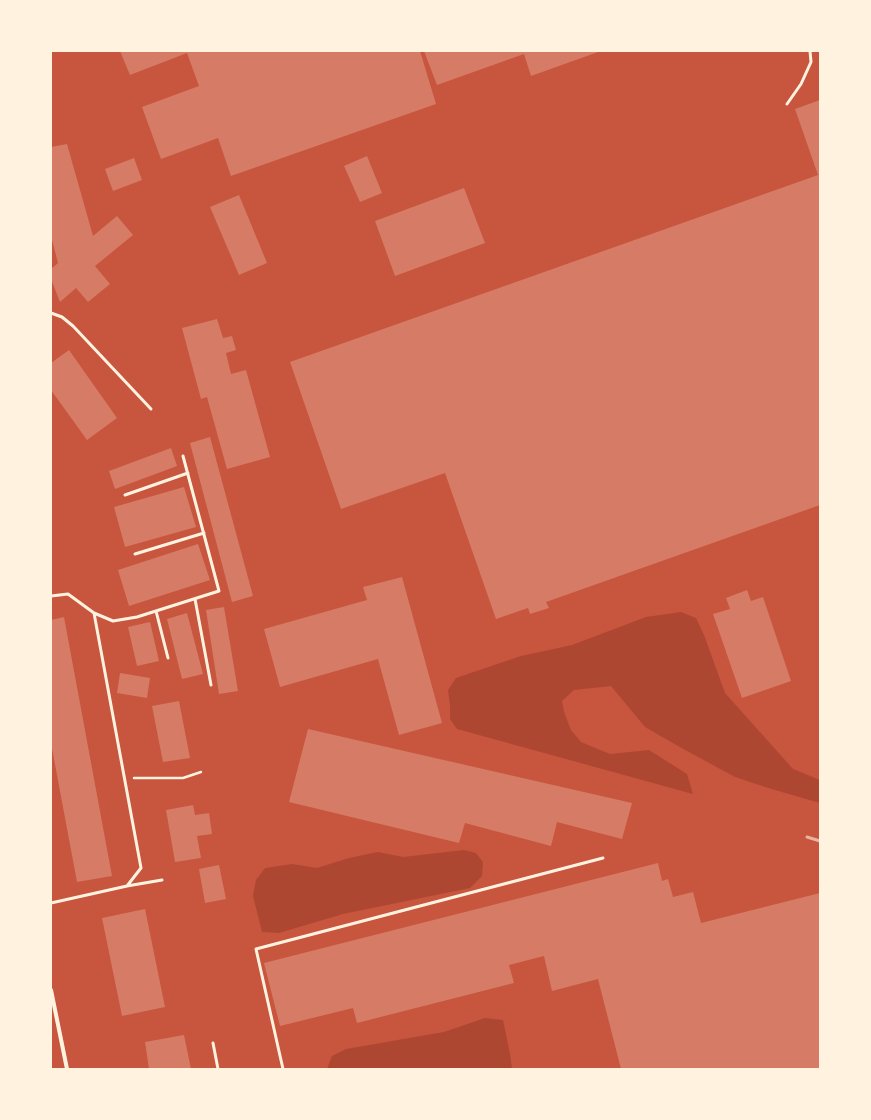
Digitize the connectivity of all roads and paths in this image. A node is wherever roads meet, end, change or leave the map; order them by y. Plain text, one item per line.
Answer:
1 (810, 51) edge
2 (787, 104) dead end
3 (51, 313) edge
4 (151, 410) dead end
5 (184, 456) dead end
6 (188, 473) junction
7 (124, 495) dead end
8 (204, 533) junction
9 (135, 554) dead end
10 (51, 596) edge
11 (195, 599) junction
12 (156, 611) junction
13 (94, 613) junction
14 (168, 658) dead end
15 (211, 685) dead end
16 (202, 772) dead end
17 (124, 778) junction
18 (603, 858) dead end
19 (162, 880) dead end
20 (127, 886) junction
21 (51, 903) edge
22 (51, 990) edge
23 (213, 1043) dead end
24 (68, 1069) edge
25 (218, 1069) edge
26 (283, 1069) edge

1 - 2 lane
3 - 4 lane
5 - 6 lane
6 - 7 lane
6 - 8 lane
8 - 9 lane
8 - 11 lane
10 - 13 lane
11 - 12 lane
11 - 15 lane
12 - 13 lane
12 - 14 lane
13 - 17 lane
16 - 17 path
17 - 20 lane
18 - 26 lane
19 - 20 lane
20 - 21 lane
22 - 24 street
23 - 25 lane

